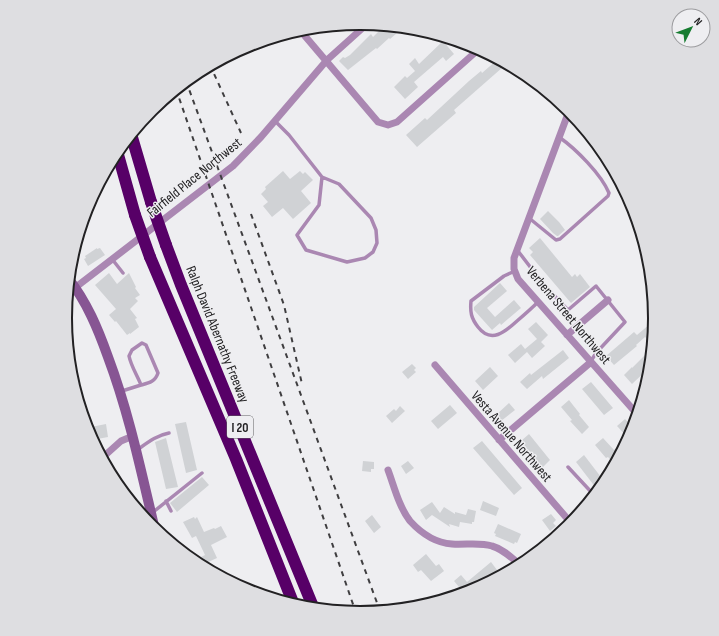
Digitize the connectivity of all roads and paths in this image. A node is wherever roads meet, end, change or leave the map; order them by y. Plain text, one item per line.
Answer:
1 (360, 30) edge
2 (304, 36) edge
3 (474, 54) edge
4 (327, 60) junction
5 (567, 118) edge
6 (275, 121) junction
7 (560, 137) junction
8 (133, 141) edge
9 (119, 159) edge
10 (322, 177) junction
11 (529, 218) junction
12 (517, 250) junction
13 (112, 259) junction
14 (515, 271) junction
15 (123, 273) dead end
16 (74, 284) edge
17 (76, 287) junction
18 (608, 300) junction
19 (538, 302) junction
20 (567, 335) junction
21 (591, 362) junction
22 (435, 365) dead end
23 (141, 385) junction
24 (121, 392) junction
25 (633, 409) edge
26 (169, 434) dead end
27 (133, 436) junction
28 (499, 440) junction
29 (137, 450) junction
30 (106, 454) edge
31 (568, 467) dead end
32 (388, 470) dead end
33 (202, 473) dead end
34 (590, 491) edge
35 (166, 501) junction
36 (171, 511) dead end
37 (151, 514) junction
38 (152, 518) edge
39 (566, 518) edge
40 (515, 560) edge
41 (291, 597) edge
42 (311, 602) edge

1 - 4 street, Fairfield Place Northwest
2 - 4 street
3 - 4 street
4 - 6 street, Fairfield Place Northwest
5 - 7 street, Verbena Street Northwest
6 - 10 lane
6 - 13 street, Fairfield Place Northwest
7 - 11 street, Verbena Street Northwest
7 - 11 lane
8 - 42 highway, Ralph David Abernathy Freeway / I 20, bridge
9 - 41 highway, I 20, bridge
10 - 10 lane
11 - 12 street, Verbena Street Northwest
12 - 14 street, Verbena Street Northwest
12 - 18 lane
13 - 15 lane
13 - 17 street, Fairfield Place Northwest
14 - 19 street, Verbena Street Northwest
14 - 19 lane
16 - 17 main road
17 - 24 main road
18 - 20 street
18 - 21 lane
19 - 20 street, Verbena Street Northwest
20 - 21 street, Verbena Street Northwest
21 - 25 street, Verbena Street Northwest
21 - 28 street
22 - 28 street, Vesta Avenue Northwest
23 - 23 lane
23 - 24 lane
24 - 27 main road
26 - 29 lane
27 - 29 main road
27 - 30 street
28 - 39 street, Vesta Avenue Northwest
29 - 37 main road
31 - 34 lane
32 - 40 street
33 - 35 lane
35 - 36 lane
35 - 37 lane
37 - 38 main road

